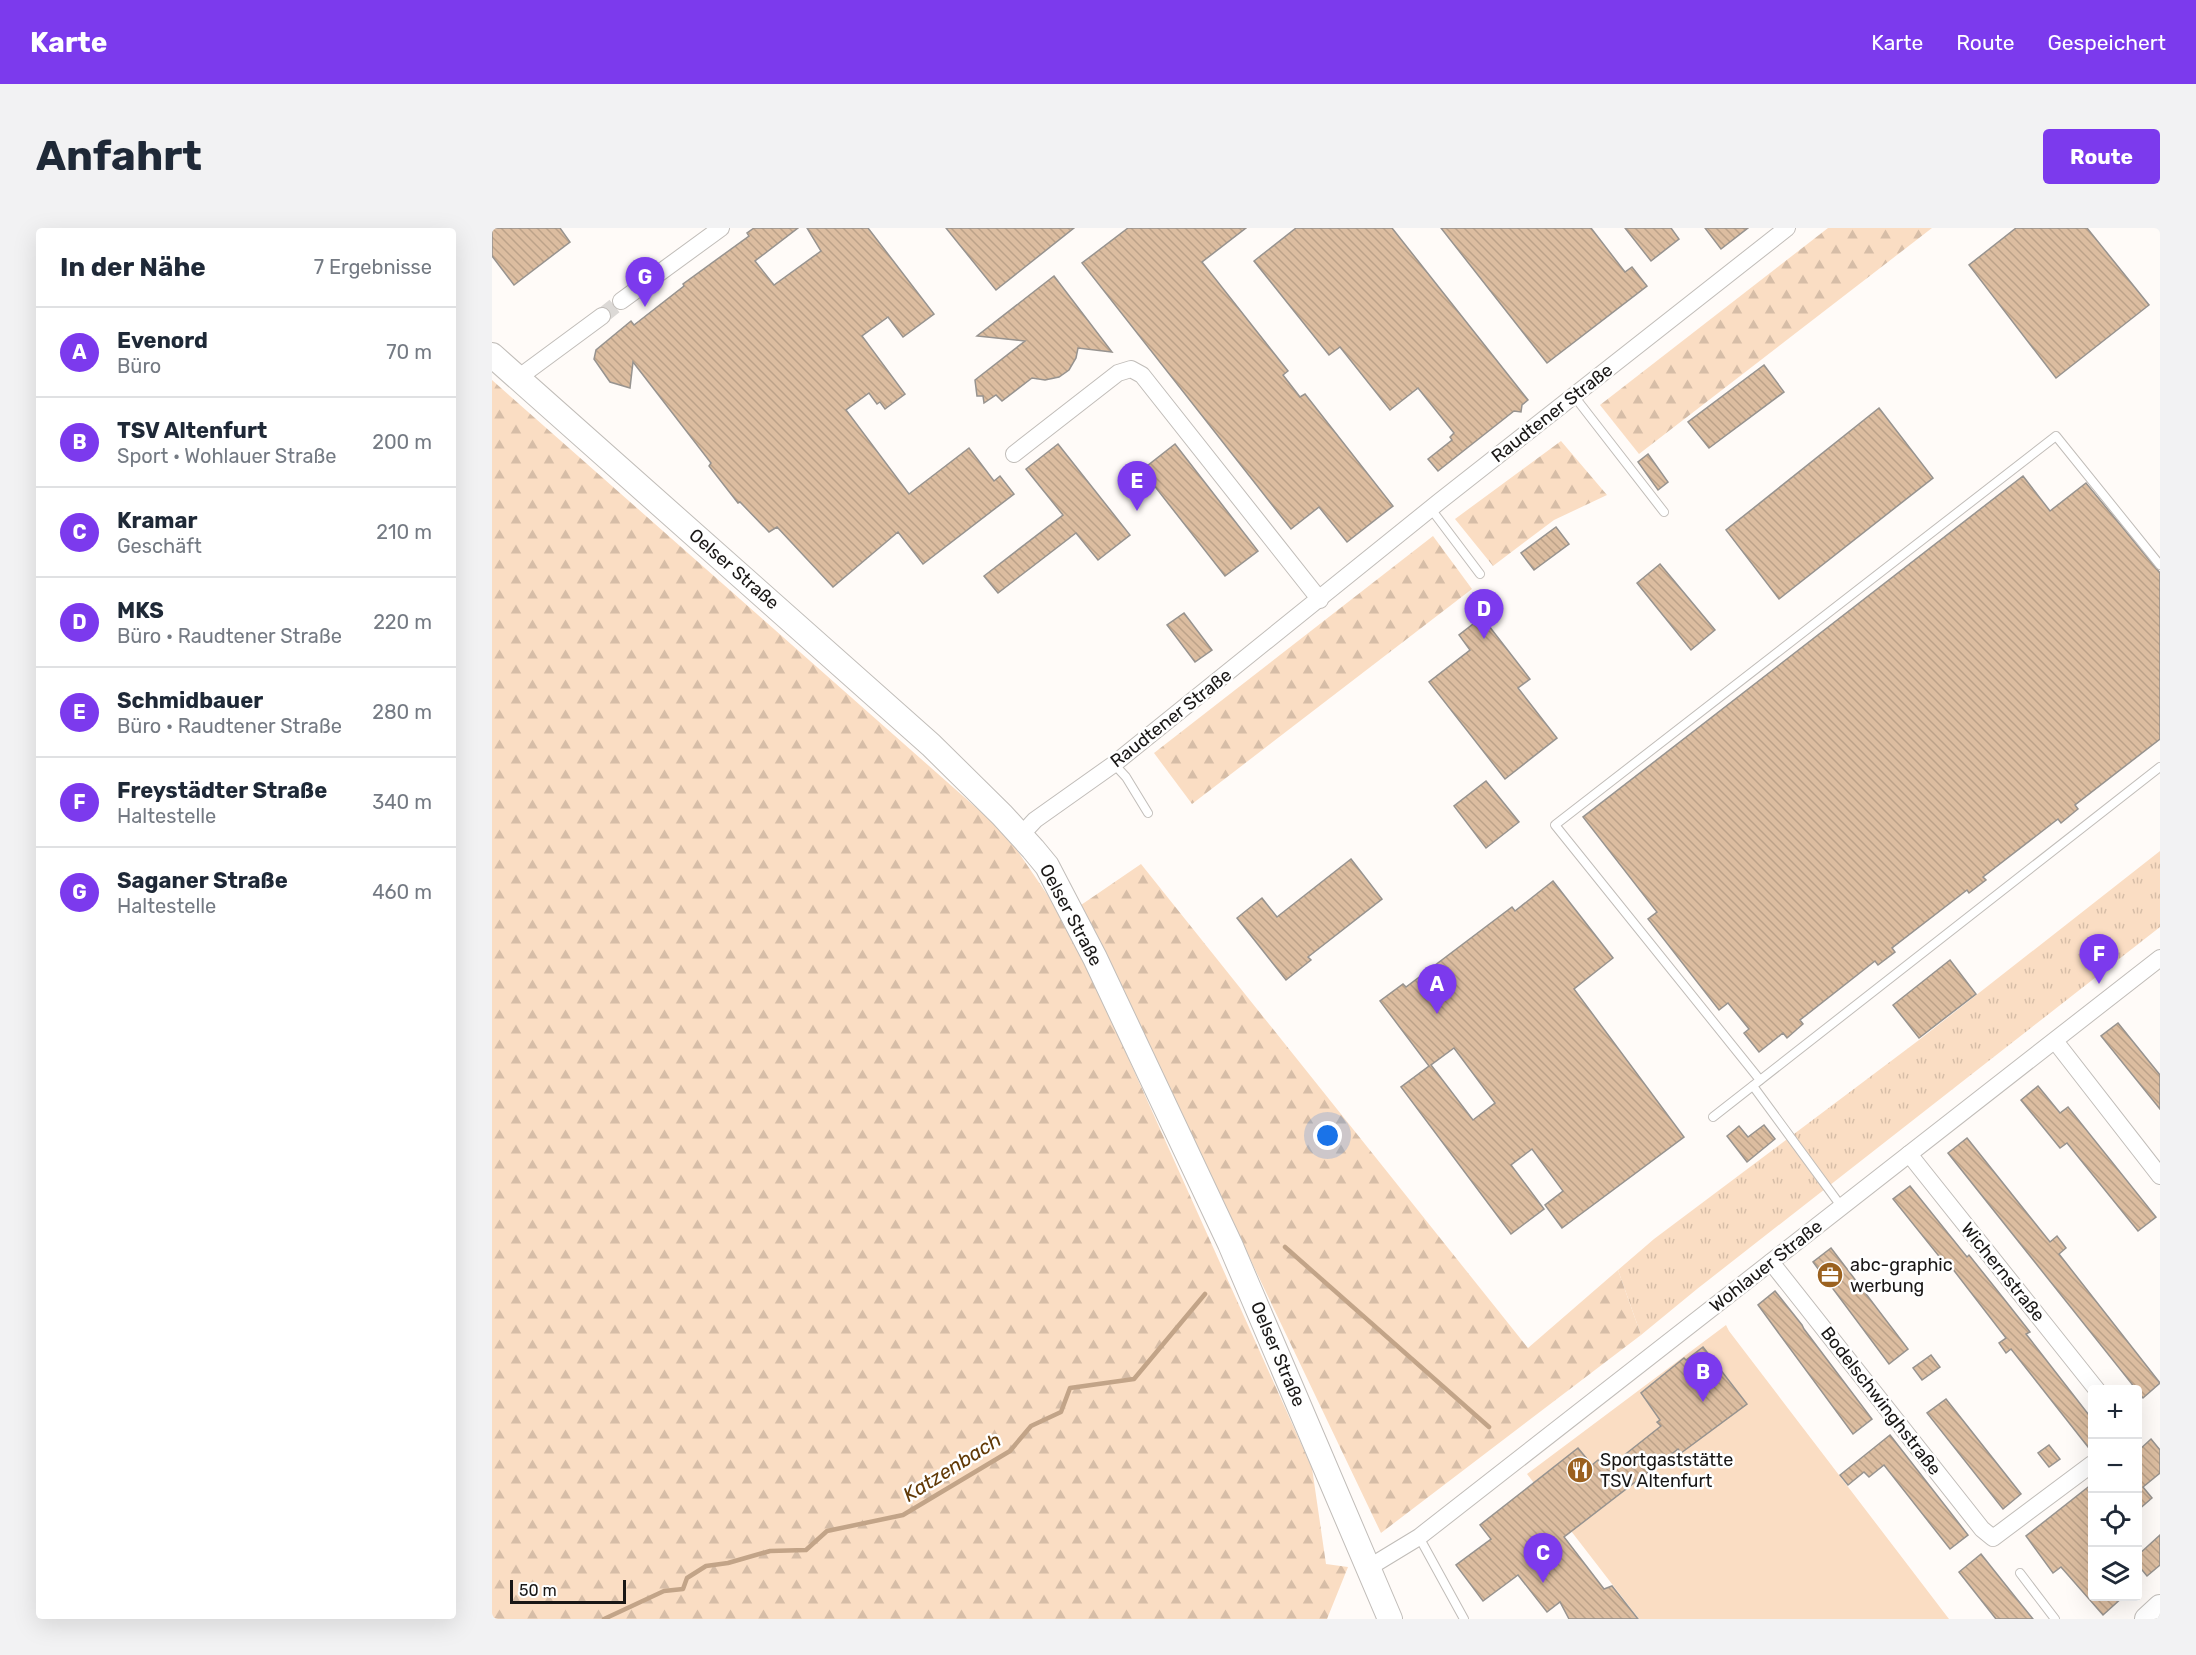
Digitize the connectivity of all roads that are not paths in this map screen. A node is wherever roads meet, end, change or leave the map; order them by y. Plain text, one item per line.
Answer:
1 (1787, 228) edge
2 (717, 229) edge
3 (621, 301) tunnel mouth
4 (602, 316) tunnel mouth
5 (492, 355) edge
6 (518, 378) junction
7 (1574, 396) junction
8 (1014, 454) dead end
9 (1431, 509) junction
10 (1664, 512) dead end
11 (2160, 565) edge
12 (1480, 574) dead end
13 (1320, 600) junction
14 (1114, 764) junction
15 (2160, 767) edge
16 (1148, 813) dead end
17 (1021, 835) junction
18 (2160, 958) edge
19 (2055, 1041) junction
20 (1756, 1083) junction
21 (1713, 1117) dead end
22 (1909, 1154) junction
23 (2160, 1176) edge
24 (1841, 1206) junction
25 (1771, 1262) junction
26 (2094, 1385) edge
27 (2088, 1467) edge
28 (1419, 1537) junction
29 (1368, 1568) junction
30 (2020, 1573) dead end
31 (2160, 1607) edge
32 (1390, 1619) edge
33 (1464, 1619) edge
34 (2055, 1619) edge
35 (2147, 1619) edge

1 - 7 street, Raudtener Straße
2 - 3 street
4 - 6 street
5 - 6 main road, Oelser Straße
6 - 17 main road, Oelser Straße
7 - 9 street, Raudtener Straße
7 - 10 lane
8 - 13 street
9 - 12 lane
9 - 13 street, Raudtener Straße
11 - 20 lane
13 - 14 street, Raudtener Straße
14 - 16 lane
14 - 17 street, Raudtener Straße
15 - 20 lane
17 - 29 main road, Oelser Straße
18 - 19 street, Wohlauer Straße
19 - 22 street, Wohlauer Straße
19 - 23 street
20 - 21 lane
20 - 24 lane
22 - 24 street, Wohlauer Straße
22 - 26 street, Wichernstraße
24 - 25 street, Wohlauer Straße
25 - 27 street, Bodelschwinghstraße
25 - 28 street, Wohlauer Straße
28 - 29 street, Wohlauer Straße
28 - 33 lane
29 - 32 main road, Oelser Straße
30 - 34 lane
31 - 35 main road

